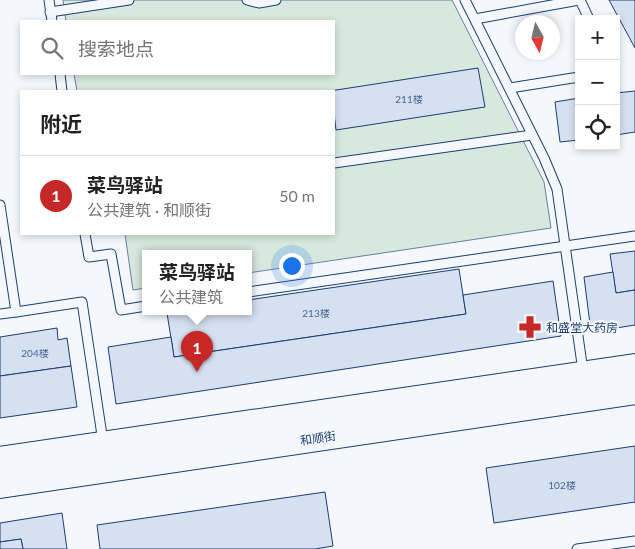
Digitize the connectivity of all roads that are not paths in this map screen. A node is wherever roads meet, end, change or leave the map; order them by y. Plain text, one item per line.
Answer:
1 (48, 0) edge
2 (128, 0) edge
3 (247, 0) edge
4 (276, 0) edge
5 (465, 0) edge
6 (580, 0) edge
7 (587, 15) edge
8 (51, 17) edge
9 (475, 20) junction
10 (60, 75) edge
11 (575, 78) edge
12 (510, 88) junction
13 (62, 90) edge
14 (532, 135) junction
15 (335, 162) edge
16 (0, 205) edge
17 (85, 235) edge
18 (635, 236) edge
19 (3, 241) edge
20 (566, 246) junction
21 (252, 291) edge
22 (142, 307) edge
23 (16, 312) junction
24 (0, 314) edge
25 (635, 366) edge
26 (584, 374) junction
27 (635, 391) edge
28 (104, 444) junction
29 (0, 460) edge
30 (0, 485) edge
31 (635, 541) edge
32 (577, 549) edge

1 - 8 lane
2 - 8 lane
3 - 4 lane
5 - 9 lane
6 - 7 lane
6 - 9 lane
9 - 12 lane
10 - 13 lane
11 - 12 lane
12 - 14 lane
14 - 15 lane
14 - 20 lane
16 - 19 lane
17 - 22 lane
18 - 20 lane
19 - 23 lane
20 - 21 lane
20 - 26 lane
23 - 24 lane
23 - 28 lane
25 - 26 street, 和顺街
26 - 28 street, 和顺街
27 - 30 street, 和顺街
28 - 29 street, 和顺街
31 - 32 lane

